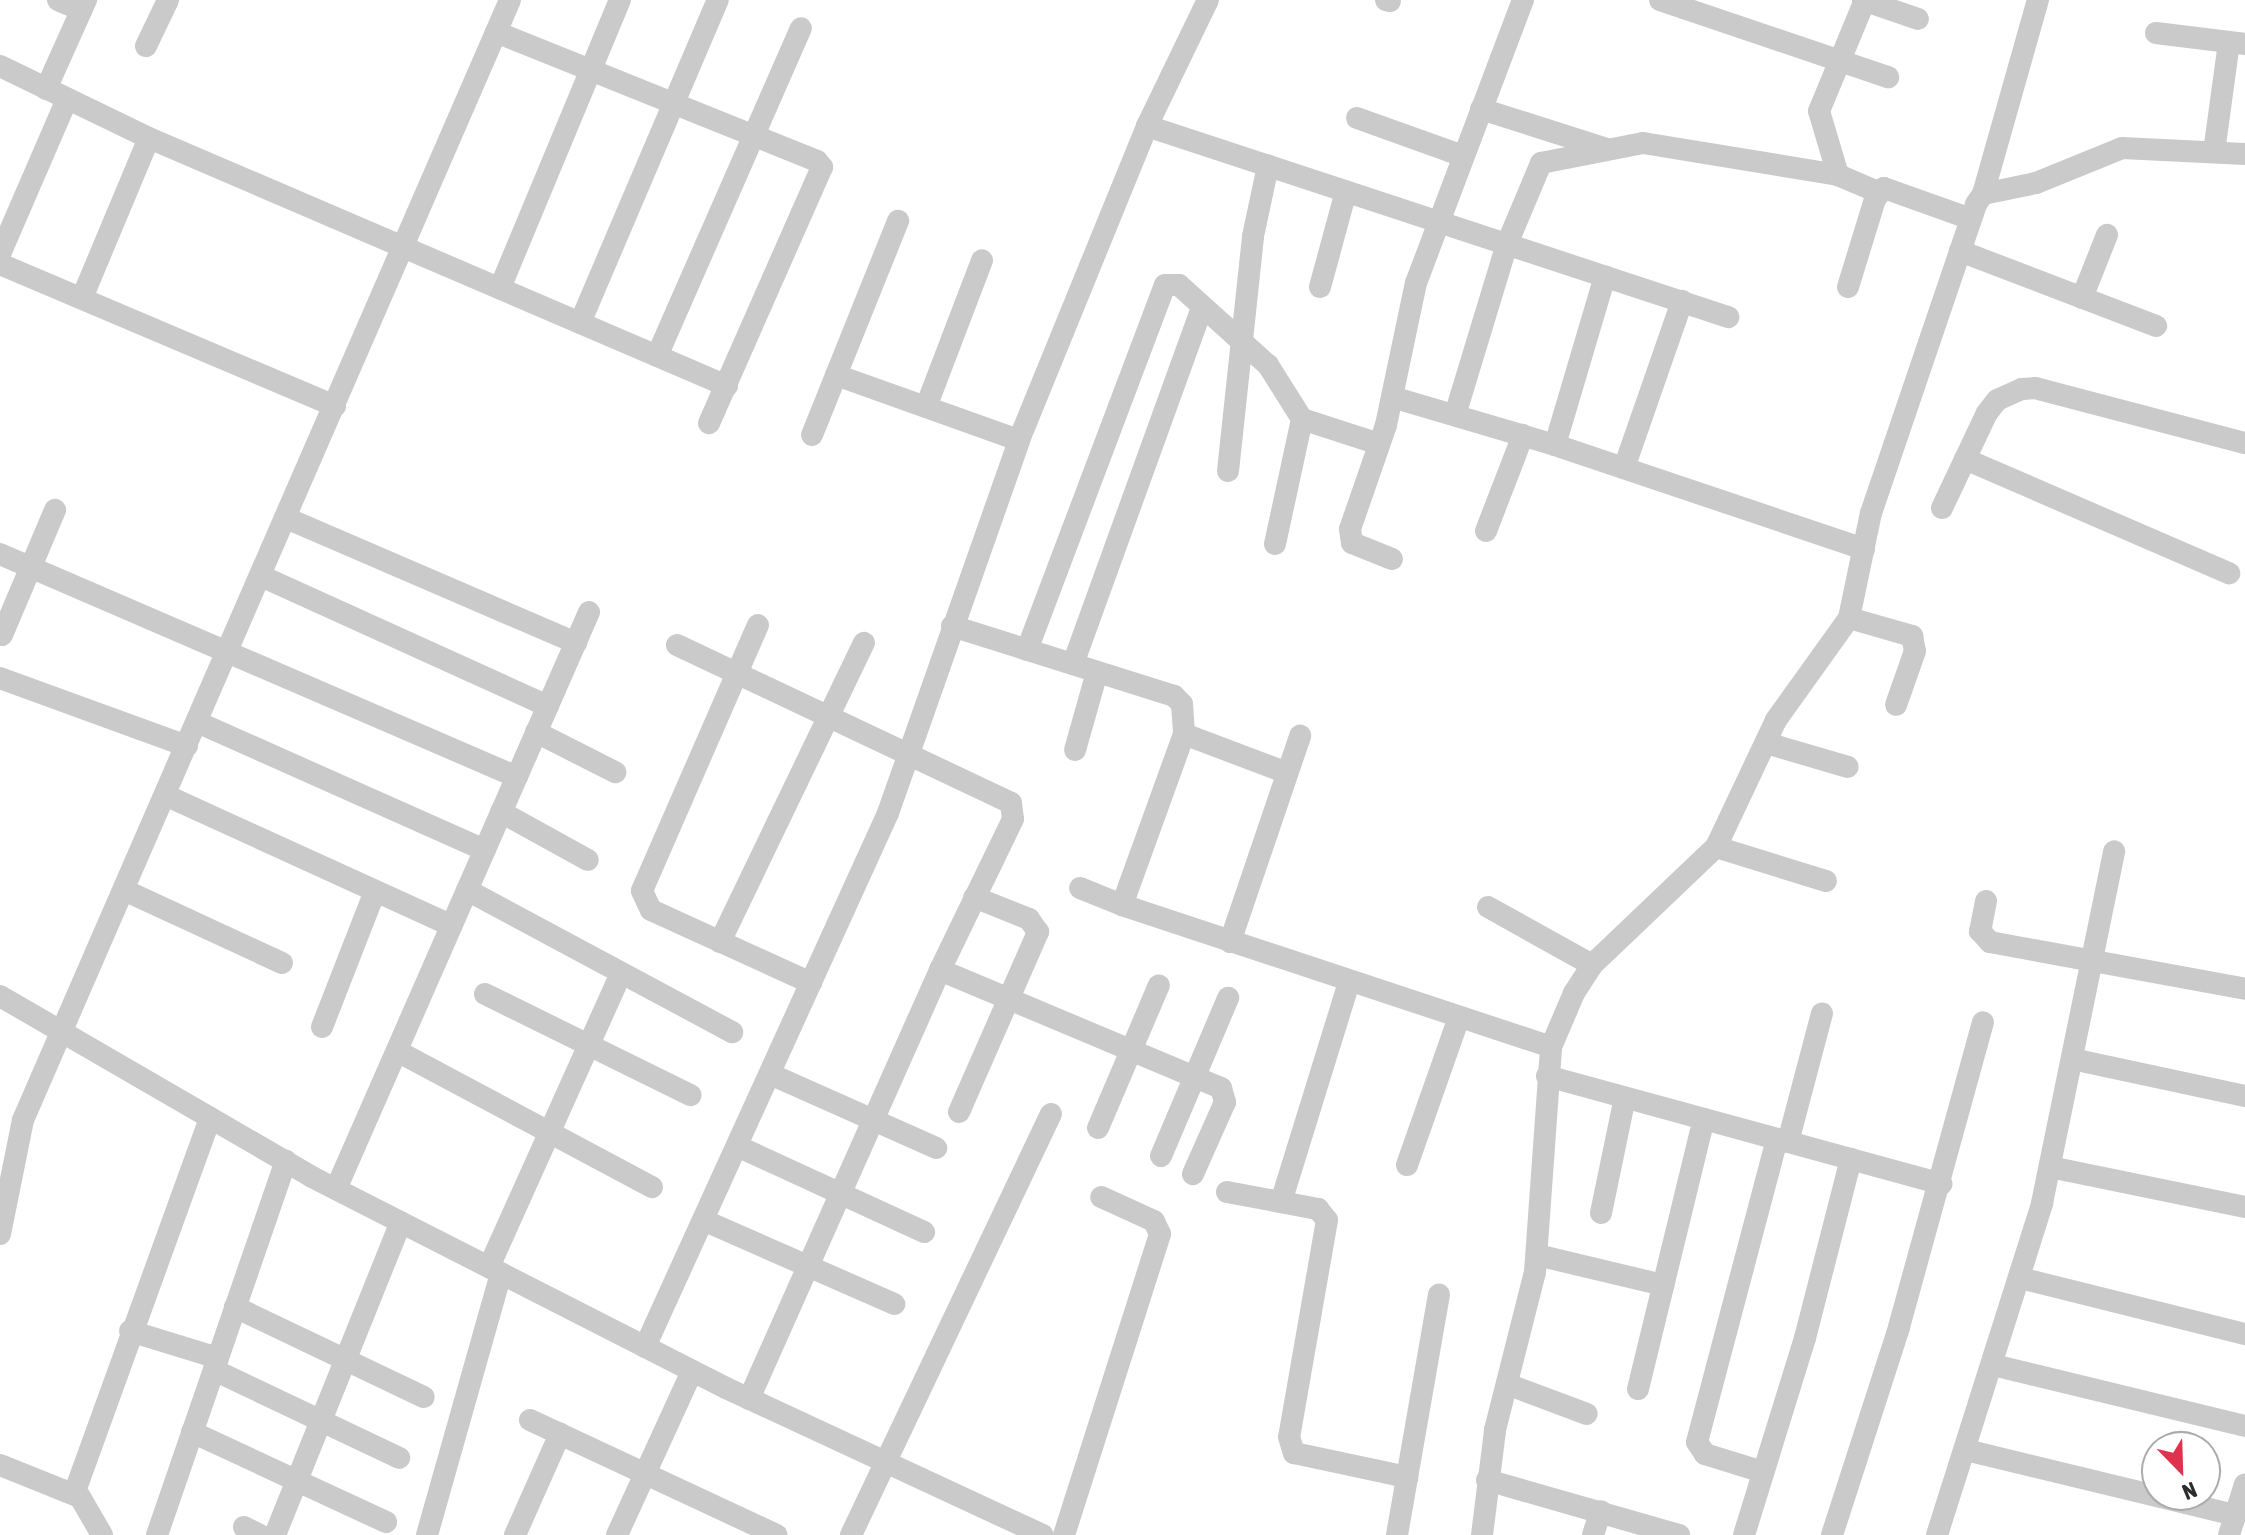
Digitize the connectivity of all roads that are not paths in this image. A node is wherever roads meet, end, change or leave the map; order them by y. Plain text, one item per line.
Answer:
1 (58, 0) edge
2 (168, 0) edge
3 (510, 0) edge
4 (620, 0) edge
5 (718, 0) edge
6 (1208, 0) edge
7 (1523, 0) edge
8 (1660, 0) edge
9 (1864, 0) edge
10 (2035, 1) edge
11 (83, 5) edge
12 (1918, 19) dead end
13 (801, 28) dead end
14 (496, 32) junction
15 (2156, 33) dead end
16 (2237, 43) edge
17 (146, 46) dead end
18 (1842, 61) junction
19 (0, 66) edge
20 (590, 73) junction
21 (1888, 77) dead end
22 (46, 89) junction
23 (67, 99) junction
24 (675, 104) junction
25 (1481, 109) junction
26 (1357, 118) dead end
27 (1147, 126) junction
28 (753, 136) junction
29 (149, 138) junction
30 (1608, 150) junction
31 (2214, 152) junction
32 (2245, 154) edge
33 (1463, 156) junction
34 (1268, 166) junction
35 (1838, 175) junction
36 (1346, 191) junction
37 (1878, 192) junction
38 (1983, 194) junction
39 (1971, 219) junction
40 (898, 221) dead end
41 (1437, 222) junction
42 (2107, 235) dead end
43 (1507, 244) junction
44 (403, 247) junction
45 (1960, 251) junction
46 (0, 254) edge
47 (982, 260) dead end
48 (0, 264) edge
49 (1605, 276) junction
50 (1320, 287) dead end
51 (1848, 287) dead end
52 (500, 288) junction
53 (82, 298) junction
54 (2082, 298) junction
55 (1682, 301) junction
56 (1202, 307) junction
57 (1728, 317) dead end
58 (580, 323) junction
59 (2156, 326) dead end
60 (1240, 341) junction
61 (657, 356) junction
62 (836, 375) junction
63 (727, 386) junction
64 (1392, 397) junction
65 (335, 406) junction
66 (926, 407) junction
67 (1455, 415) junction
68 (1302, 419) junction
69 (709, 423) dead end
70 (812, 435) dead end
71 (1523, 435) junction
72 (1019, 440) junction
73 (2245, 443) edge
74 (1379, 444) junction
75 (1555, 445) junction
76 (1965, 459) junction
77 (1624, 468) junction
78 (1228, 471) dead end
79 (1942, 508) dead end
80 (55, 510) dead end
81 (286, 518) junction
82 (1486, 531) dead end
83 (1275, 544) dead end
84 (1864, 549) junction
85 (0, 554) edge
86 (1392, 559) dead end
87 (32, 565) junction
88 (2229, 573) dead end
89 (261, 576) junction
90 (589, 612) dead end
91 (1849, 618) junction
92 (758, 625) dead end
93 (952, 626) junction
94 (2, 635) dead end
95 (576, 643) junction
96 (864, 643) dead end
97 (677, 645) dead end
98 (1027, 650) junction
99 (228, 651) junction
100 (1073, 664) junction
101 (737, 672) junction
102 (1097, 672) junction
103 (0, 678) edge
104 (1896, 705) dead end
105 (548, 706) junction
106 (828, 717) junction
107 (197, 722) junction
108 (536, 732) junction
109 (1184, 734) junction
110 (1300, 736) dead end
111 (1766, 743) junction
112 (187, 746) junction
113 (1075, 750) dead end
114 (908, 755) junction
115 (1848, 767) dead end
116 (615, 772) dead end
117 (1287, 773) junction
118 (517, 777) junction
119 (165, 795) junction
120 (501, 812) junction
121 (1716, 847) junction
122 (485, 850) junction
123 (2114, 851) dead end
124 (588, 860) dead end
125 (1826, 881) dead end
126 (1080, 888) dead end
127 (124, 890) junction
128 (467, 890) junction
129 (375, 891) junction
130 (974, 897) junction
131 (1986, 901) dead end
132 (1122, 905) junction
133 (1488, 907) dead end
134 (452, 926) junction
135 (720, 942) junction
136 (1230, 942) junction
137 (2092, 961) junction
138 (282, 963) dead end
139 (1592, 965) junction
140 (940, 970) junction
141 (621, 973) junction
142 (811, 983) junction
143 (1349, 983) junction
144 (1159, 985) dead end
145 (2245, 989) edge
146 (485, 994) dead end
147 (0, 996) edge
148 (1010, 998) junction
149 (1228, 998) dead end
150 (1822, 1013) dead end
151 (1458, 1020) junction
152 (1983, 1022) dead end
153 (322, 1027) dead end
154 (62, 1032) junction
155 (732, 1032) dead end
156 (589, 1045) junction
157 (1551, 1047) junction
158 (1131, 1050) junction
159 (397, 1051) junction
160 (2072, 1059) junction
161 (770, 1074) junction
162 (1547, 1076) junction
163 (1194, 1077) junction
164 (690, 1095) dead end
165 (2245, 1096) edge
166 (1625, 1097) junction
167 (959, 1112) dead end
168 (1051, 1114) dead end
169 (210, 1118) junction
170 (872, 1119) junction
171 (1704, 1119) junction
172 (1098, 1128) dead end
173 (550, 1133) junction
174 (1782, 1140) junction
175 (737, 1146) junction
176 (936, 1148) dead end
177 (7, 1152) edge
178 (1161, 1156) dead end
179 (1851, 1159) junction
180 (286, 1161) junction
181 (1407, 1165) dead end
182 (2050, 1167) junction
183 (1193, 1174) dead end
184 (1941, 1184) junction
185 (652, 1187) dead end
186 (336, 1189) junction
187 (1227, 1192) dead end
188 (840, 1193) junction
189 (1101, 1197) dead end
190 (1281, 1202) junction
191 (2245, 1207) edge
192 (1601, 1213) dead end
193 (703, 1220) junction
194 (401, 1222) junction
195 (924, 1232) dead end
196 (0, 1234) edge
197 (1537, 1255) junction
198 (807, 1266) junction
199 (495, 1270) junction
200 (2020, 1278) junction
201 (1663, 1285) junction
202 (1439, 1295) dead end
203 (894, 1304) dead end
204 (235, 1307) junction
205 (130, 1331) junction
206 (2245, 1334) edge
207 (645, 1347) junction
208 (346, 1360) junction
209 (216, 1364) junction
210 (1993, 1365) junction
211 (692, 1371) junction
212 (1507, 1384) junction
213 (1638, 1389) dead end
214 (424, 1397) dead end
215 (749, 1399) junction
216 (1587, 1414) dead end
217 (530, 1420) dead end
218 (321, 1421) junction
219 (2245, 1426) edge
220 (192, 1432) junction
221 (560, 1434) junction
222 (1966, 1450) junction
223 (399, 1458) dead end
224 (889, 1464) junction
225 (0, 1465) edge
226 (1763, 1472) junction
227 (645, 1474) junction
228 (1407, 1477) junction
229 (1487, 1480) junction
230 (297, 1481) junction
231 (2245, 1484) edge
232 (74, 1494) junction
233 (1601, 1511) junction
234 (386, 1522) dead end
235 (2232, 1525) edge
236 (732, 1526) edge
237 (1944, 1534) edge
238 (102, 1535) edge
239 (157, 1535) edge
240 (275, 1535) edge
241 (427, 1535) edge
242 (515, 1535) edge
243 (617, 1535) edge
244 (777, 1535) edge
245 (851, 1535) edge
246 (1043, 1535) edge
247 (1064, 1535) edge
248 (1397, 1535) edge
249 (1482, 1535) edge
250 (1593, 1535) edge
251 (1679, 1535) edge
252 (1744, 1535) edge
253 (1832, 1535) edge

1 - 11 street
2 - 17 street
3 - 14 street
4 - 20 street
5 - 24 street
6 - 27 street
7 - 25 street
8 - 18 street
9 - 12 street
9 - 18 street
10 - 38 street
11 - 22 street
13 - 28 street
14 - 20 street
14 - 44 street
15 - 16 street
16 - 31 street
18 - 21 street
18 - 35 street
19 - 22 street
20 - 24 street
20 - 52 street
22 - 23 street
23 - 29 street
23 - 46 street
24 - 28 street
24 - 58 street
25 - 30 street
25 - 33 street
26 - 33 street
27 - 34 street
27 - 72 street
28 - 61 street
28 - 63 street
29 - 44 street
29 - 53 street
30 - 35 street
30 - 43 street
31 - 32 street
31 - 38 street
33 - 41 street
34 - 36 street
34 - 60 street
35 - 37 street
36 - 41 street
36 - 50 street
37 - 39 street
37 - 51 street
38 - 39 street
39 - 45 street
40 - 62 street
41 - 43 street
41 - 64 street
42 - 54 street
43 - 49 street
43 - 67 street
44 - 52 street
44 - 65 street
45 - 54 street
45 - 84 street
47 - 66 street
48 - 53 street
49 - 55 street
49 - 75 street
52 - 58 street
53 - 65 street
54 - 59 street
55 - 57 street
55 - 77 street
56 - 60 street
56 - 98 street
56 - 100 street
58 - 61 street
60 - 68 street
60 - 78 street
61 - 63 street
62 - 66 street
62 - 70 street
63 - 69 street
64 - 67 street
64 - 74 street
65 - 81 street
66 - 72 street
67 - 71 street
68 - 74 street
68 - 83 street
71 - 75 street
71 - 82 street
72 - 93 street
73 - 76 street
74 - 86 street
75 - 77 street
76 - 79 street
76 - 88 street
77 - 84 street
80 - 87 street
81 - 89 street
81 - 95 street
84 - 91 street
85 - 87 street
87 - 94 street
87 - 99 street
89 - 99 street
89 - 105 street
90 - 95 street
91 - 104 street
91 - 111 street
92 - 101 street
93 - 98 street
93 - 114 street
95 - 105 street
96 - 106 street
97 - 101 street
98 - 100 street
99 - 107 street
99 - 118 street
100 - 102 street
101 - 106 street
101 - 135 street
102 - 109 street
102 - 113 street
103 - 112 street
105 - 108 street
106 - 114 street
106 - 135 street
107 - 112 street
107 - 122 street
108 - 116 street
108 - 118 street
109 - 117 street
109 - 132 street
110 - 117 street
111 - 115 street
111 - 121 street
112 - 119 street
114 - 130 street
114 - 142 street
117 - 136 street
118 - 120 street
119 - 127 street
119 - 129 street
120 - 122 street
120 - 124 street
121 - 125 street
121 - 139 street
122 - 128 street
123 - 137 street
126 - 132 street
127 - 138 street
127 - 154 street
128 - 134 street
128 - 141 street
129 - 134 street
129 - 153 street
130 - 140 street
130 - 148 street
131 - 137 street
132 - 136 street
133 - 139 street
134 - 159 street
135 - 142 street
136 - 143 street
137 - 145 street
137 - 160 street
139 - 157 street
140 - 148 street
140 - 170 street
141 - 155 street
141 - 156 street
142 - 161 street
143 - 151 street
143 - 190 street
144 - 158 street
146 - 156 street
147 - 154 street
148 - 158 street
148 - 167 street
149 - 163 street
150 - 174 street
151 - 157 street
151 - 181 street
152 - 184 street
154 - 169 street
154 - 177 street
156 - 164 street
156 - 173 street
157 - 162 street
158 - 163 street
158 - 172 street
159 - 173 street
159 - 186 street
160 - 165 street
160 - 182 street
161 - 170 street
161 - 175 street
162 - 166 street
162 - 197 street
163 - 178 street
163 - 183 street
166 - 171 street
166 - 192 street
168 - 224 street
169 - 180 street
169 - 205 street
170 - 176 street
170 - 188 street
171 - 174 street
171 - 201 street
173 - 185 street
173 - 199 street
174 - 179 street
174 - 226 street
175 - 188 street
175 - 193 street
177 - 196 street
179 - 184 street
179 - 226 street
180 - 186 street
180 - 204 street
182 - 191 street
182 - 200 street
184 - 253 street
186 - 194 street
187 - 190 street
188 - 195 street
188 - 198 street
189 - 247 street
190 - 228 street
193 - 198 street
193 - 207 street
194 - 199 street
194 - 208 street
197 - 201 street
197 - 212 street
198 - 203 street
198 - 215 street
199 - 207 street
199 - 241 street
200 - 206 street
200 - 210 street
201 - 213 street
202 - 228 street
204 - 208 street
204 - 209 street
205 - 209 street
205 - 232 street
207 - 211 street
208 - 214 street
208 - 218 street
209 - 218 street
209 - 220 street
210 - 219 street
210 - 222 street
211 - 215 street
211 - 227 street
212 - 216 street
212 - 229 street
215 - 224 street
217 - 221 street
218 - 223 street
218 - 230 street
220 - 230 street
220 - 239 street
221 - 227 street
221 - 242 street
222 - 235 street
222 - 237 street
224 - 245 street
224 - 246 street
225 - 232 street
226 - 252 street
227 - 236 street
227 - 243 street
228 - 248 street
229 - 233 street
229 - 249 street
230 - 234 street
230 - 240 street
231 - 235 street
232 - 238 street
233 - 250 street
233 - 251 street
236 - 244 street

